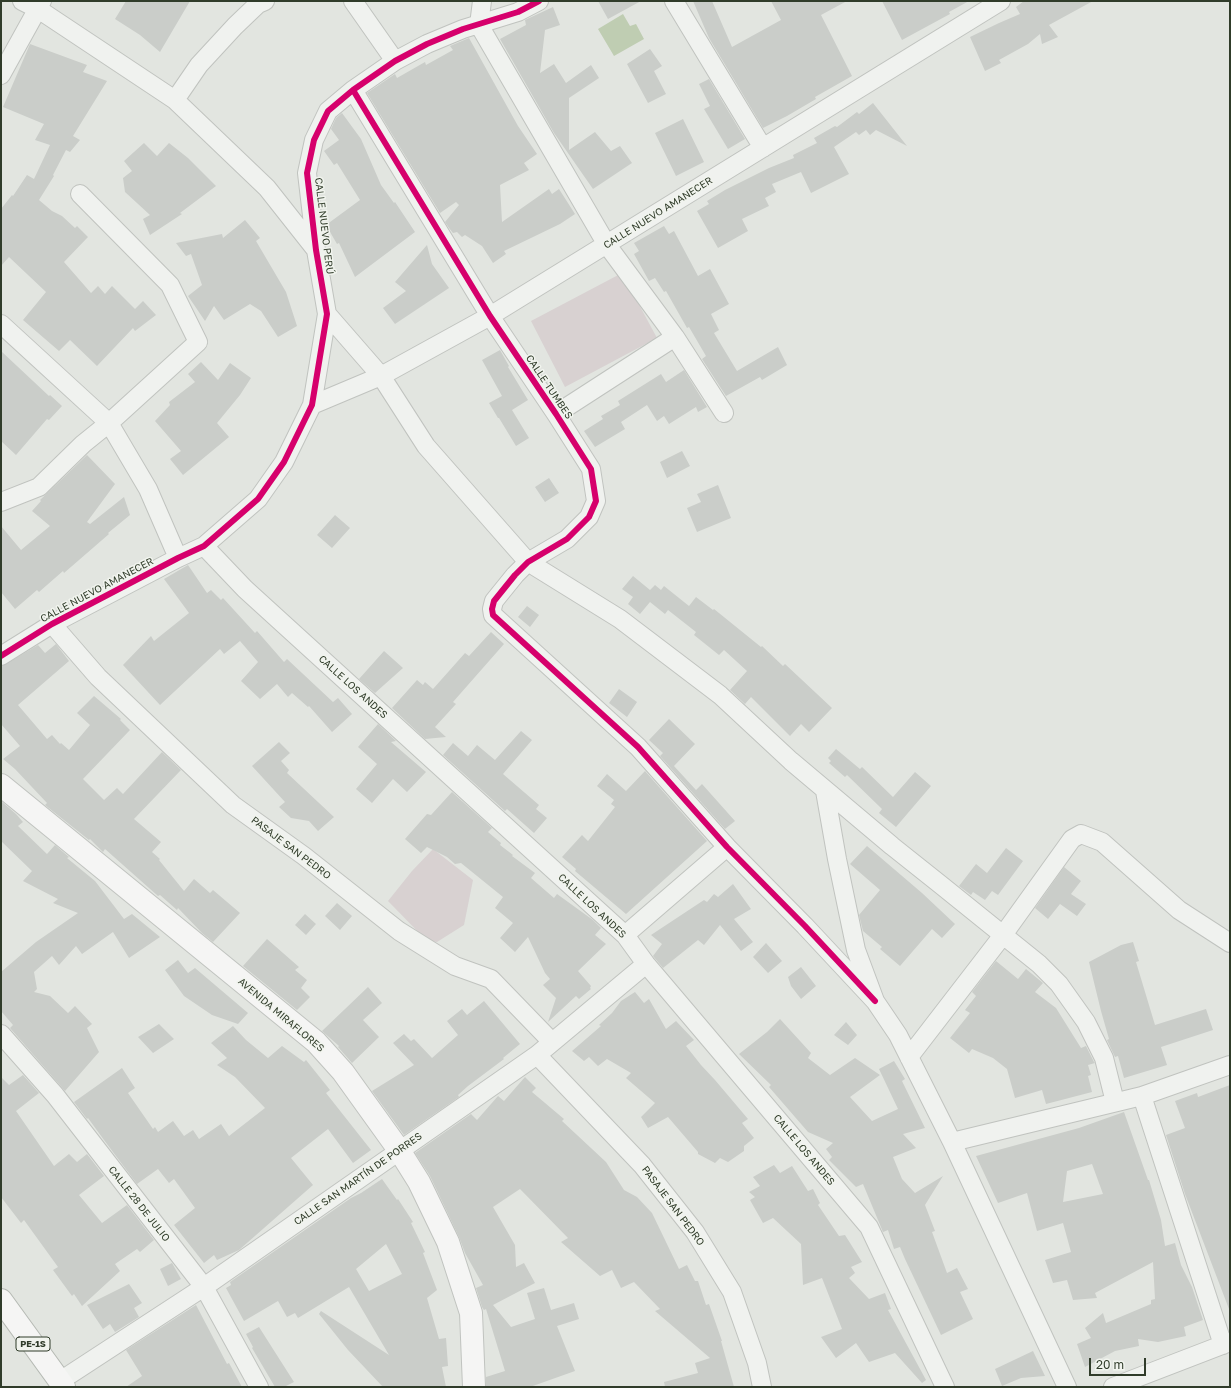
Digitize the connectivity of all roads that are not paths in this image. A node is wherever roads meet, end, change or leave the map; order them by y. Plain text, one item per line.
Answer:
1 (22, 1) edge
2 (265, 1) edge
3 (353, 1) edge
4 (482, 1) edge
5 (539, 1) edge
6 (674, 1) edge
7 (1001, 1) edge
8 (40, 5) edge
9 (479, 25) junction
10 (394, 61) junction
11 (1, 75) edge
12 (353, 90) junction
13 (175, 100) junction
14 (763, 148) junction
15 (80, 194) dead end
16 (607, 245) junction
17 (316, 250) junction
18 (327, 314) junction
19 (490, 316) junction
20 (1, 324) edge
21 (675, 337) junction
22 (381, 376) junction
23 (312, 405) junction
24 (724, 413) dead end
25 (556, 414) junction
26 (109, 423) junction
27 (1, 502) edge
28 (204, 546) junction
29 (178, 558) junction
30 (528, 562) junction
31 (52, 624) junction
32 (1, 656) edge
33 (1, 785) edge
34 (825, 791) junction
35 (727, 847) junction
36 (625, 935) junction
37 (1003, 935) junction
38 (1230, 943) edge
39 (646, 964) junction
40 (875, 1000) junction
41 (1, 1034) edge
42 (552, 1042) junction
43 (537, 1055) junction
44 (909, 1057) junction
45 (1230, 1065) edge
46 (1142, 1096) junction
47 (1115, 1102) junction
48 (952, 1142) junction
49 (399, 1150) junction
50 (204, 1286) junction
51 (1, 1300) edge
52 (1227, 1343) edge
53 (62, 1384) edge
54 (259, 1387) edge
55 (474, 1387) edge
56 (762, 1387) edge
57 (945, 1387) edge
58 (1067, 1387) edge
59 (1114, 1387) edge

1 - 8 street
2 - 13 street
3 - 10 street
4 - 9 street
5 - 9 street, CALLE NUEVO PERÚ
6 - 14 street
7 - 14 street, CALLE NUEVO AMANECER
8 - 11 street
8 - 13 street
9 - 10 street, CALLE NUEVO PERÚ
9 - 16 street
10 - 12 street, CALLE NUEVO PERÚ
12 - 17 street, CALLE NUEVO PERÚ
12 - 19 street, CALLE TUMBES
13 - 17 street
14 - 16 street, CALLE NUEVO AMANECER
15 - 26 street
16 - 19 street, CALLE NUEVO AMANECER
16 - 21 street
17 - 18 street, CALLE NUEVO PERÚ
18 - 22 street
18 - 23 street, CALLE NUEVO PERÚ
19 - 22 street, CALLE NUEVO AMANECER
19 - 25 street, CALLE TUMBES
20 - 26 street
21 - 24 street
21 - 25 street
22 - 23 street, CALLE NUEVO AMANECER
22 - 30 street
23 - 28 street, CALLE NUEVO PERÚ
25 - 30 street, CALLE TUMBES
26 - 27 street
26 - 29 street
28 - 29 street, CALLE NUEVO AMANECER
28 - 36 street, CALLE LOS ANDES
29 - 31 street, CALLE NUEVO AMANECER
30 - 34 street
30 - 35 street
31 - 32 street, CALLE NUEVO AMANECER
31 - 42 street, PASAJE SAN PEDRO
33 - 49 main road, AVENIDA MIRAFLORES
34 - 37 street
34 - 40 street
35 - 36 street
35 - 40 street
36 - 39 street, CALLE LOS ANDES
37 - 38 street
37 - 44 street
37 - 47 street
39 - 42 street, CALLE SAN MARTÍN DE PORRES
39 - 57 street, CALLE LOS ANDES
40 - 44 street
41 - 50 street, CALLE 28 DE JULIO
42 - 43 street, CALLE SAN MARTÍN DE PORRES
43 - 49 street, CALLE SAN MARTÍN DE PORRES
43 - 56 street, PASAJE SAN PEDRO
44 - 48 street
45 - 46 street
46 - 47 street
46 - 52 street
47 - 48 street
48 - 58 street
49 - 50 street, CALLE SAN MARTÍN DE PORRES
49 - 55 main road, AVENIDA MIRAFLORES
50 - 53 street, CALLE SAN MARTÍN DE PORRES
50 - 54 street, CALLE 28 DE JULIO
51 - 53 main road, PE-1S
52 - 59 street

